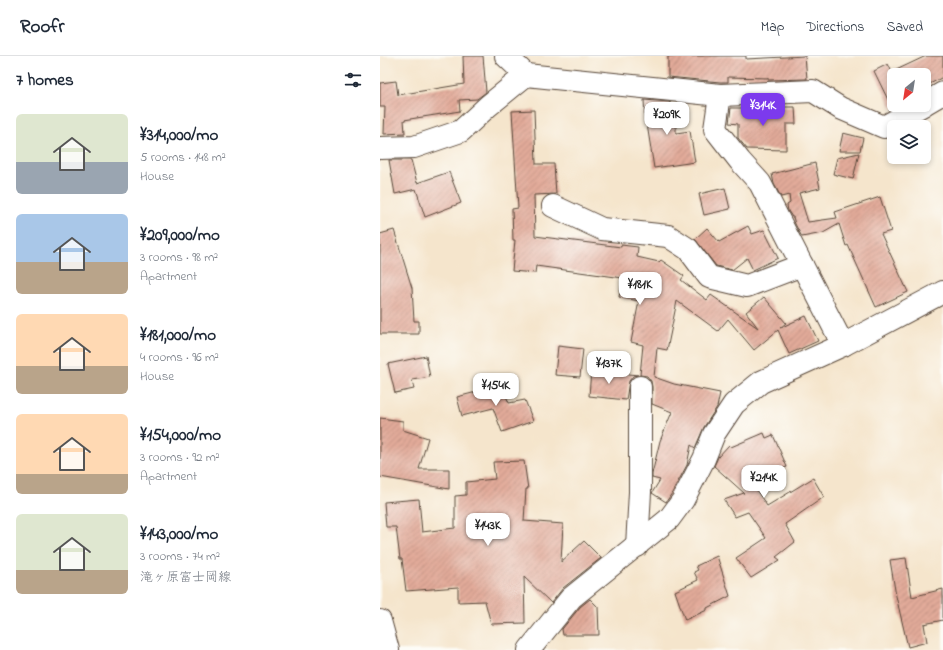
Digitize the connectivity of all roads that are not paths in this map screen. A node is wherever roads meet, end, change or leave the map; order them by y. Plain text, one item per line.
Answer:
1 (506, 56) edge
2 (526, 75) junction
3 (943, 93) edge
4 (720, 95) junction
5 (931, 100) edge
6 (911, 112) edge
7 (380, 148) edge
8 (553, 206) dead end
9 (802, 265) junction
10 (943, 292) edge
11 (843, 345) junction
12 (640, 387) dead end
13 (637, 546) junction
14 (380, 621) edge
15 (388, 650) edge
16 (529, 650) edge

1 - 2 street
2 - 4 street
2 - 7 street
3 - 5 street
4 - 6 street
4 - 9 street
8 - 9 street
9 - 11 street
10 - 11 street
11 - 13 street
12 - 13 street
13 - 16 street
14 - 15 street

